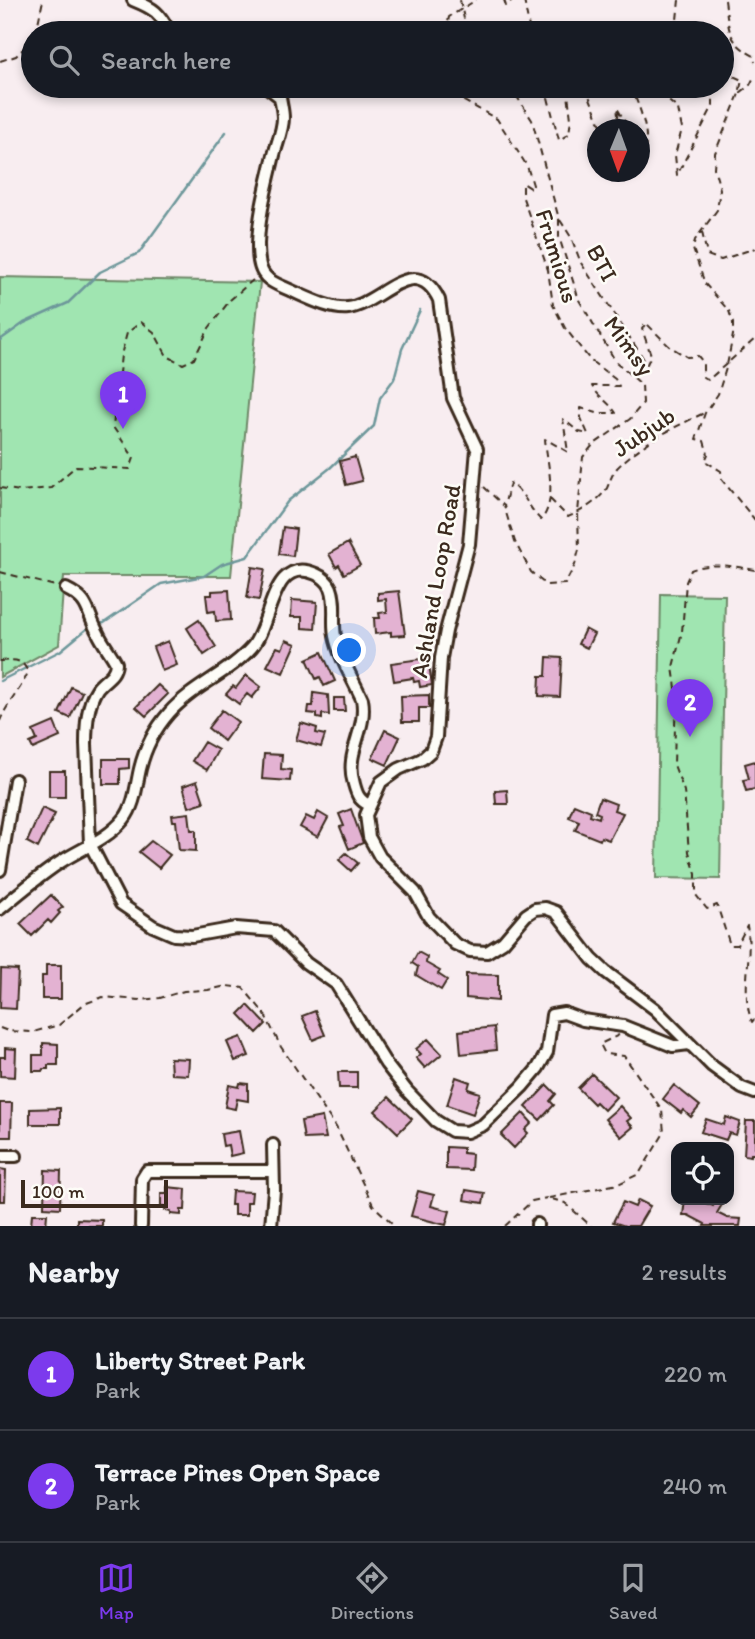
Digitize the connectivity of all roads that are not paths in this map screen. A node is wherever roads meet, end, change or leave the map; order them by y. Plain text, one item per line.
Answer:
1 (133, 0) edge
2 (164, 21) edge
3 (280, 98) edge
4 (66, 589) road end
5 (15, 780) dead end
6 (369, 805) junction
7 (90, 844) junction
8 (0, 870) edge
9 (0, 909) edge
10 (689, 1044) junction
11 (755, 1093) edge
12 (273, 1145) dead end
13 (0, 1156) edge
14 (16, 1156) dead end
15 (273, 1171) junction
16 (141, 1226) edge
17 (271, 1226) edge

1 - 2 street
3 - 6 street, Ashland Loop Road
4 - 7 street
5 - 8 street
6 - 7 street
6 - 10 street
7 - 9 street
7 - 10 street
10 - 11 street
12 - 15 street
13 - 14 street
15 - 16 street
15 - 17 street

